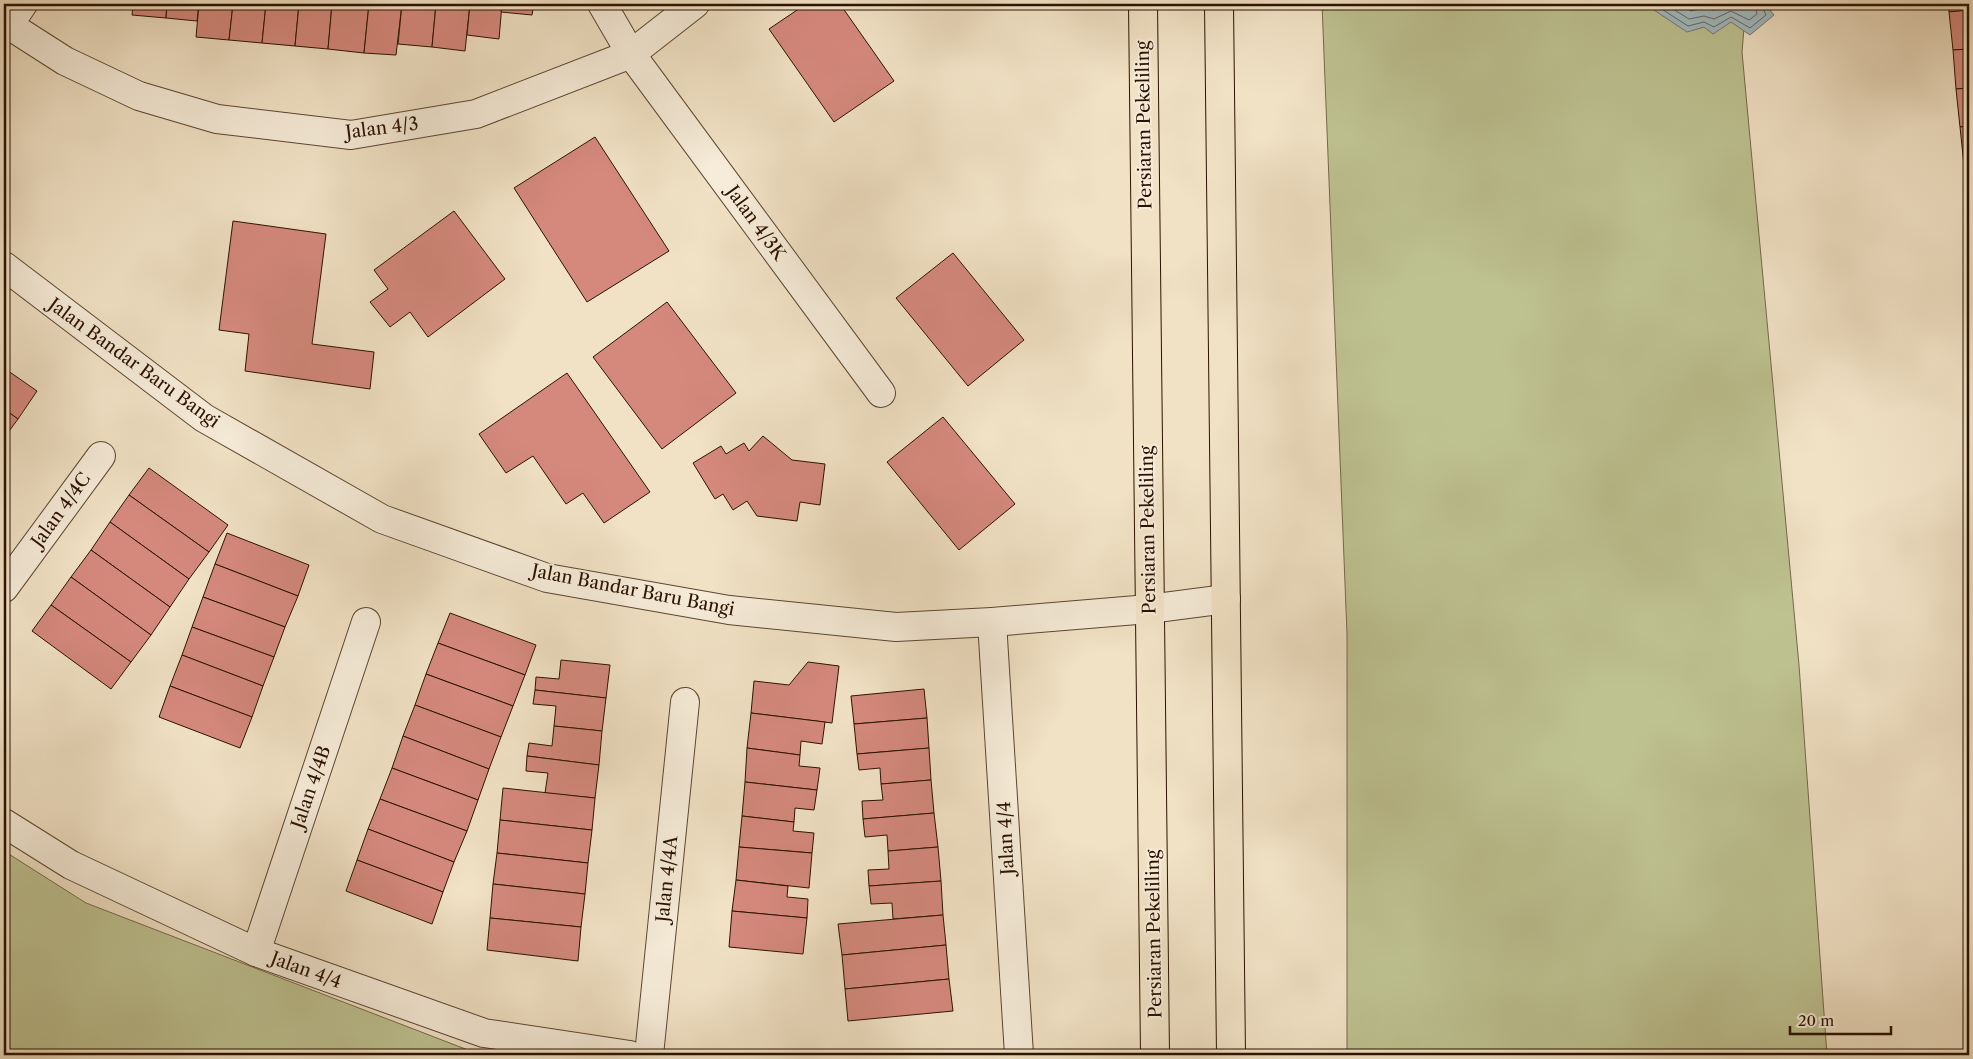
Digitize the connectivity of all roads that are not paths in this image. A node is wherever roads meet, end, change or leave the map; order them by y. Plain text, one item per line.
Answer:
1 (23, 4) edge
2 (602, 4) edge
3 (695, 4) edge
4 (1143, 4) edge
5 (1219, 4) edge
6 (6, 24) edge
7 (631, 54) junction
8 (4, 266) edge
9 (880, 393) dead end
10 (101, 456) dead end
11 (4, 588) edge
12 (1226, 599) junction
13 (1149, 608) junction
14 (366, 622) dead end
15 (992, 622) junction
16 (685, 702) dead end
17 (4, 823) edge
18 (256, 952) junction
19 (630, 1055) edge
20 (649, 1055) edge
21 (1019, 1055) edge
22 (1155, 1055) edge
23 (1231, 1055) edge

1 - 6 street
2 - 7 street, Jalan 4/3K
3 - 7 street, Jalan 4/3
4 - 13 main road, Persiaran Pekeliling
5 - 12 main road
6 - 7 street, Jalan 4/3
7 - 9 street, Jalan 4/3K
8 - 15 street, Jalan Bandar Baru Bangi
10 - 11 street, Jalan 4/4C
12 - 13 street, Jalan Bandar Baru Bangi
12 - 23 main road
13 - 15 street, Jalan Bandar Baru Bangi
13 - 22 main road, Persiaran Pekeliling
14 - 18 street, Jalan 4/4B
15 - 21 street, Jalan 4/4
16 - 20 street, Jalan 4/4A
17 - 18 street, Jalan 4/4
18 - 19 street, Jalan 4/4

